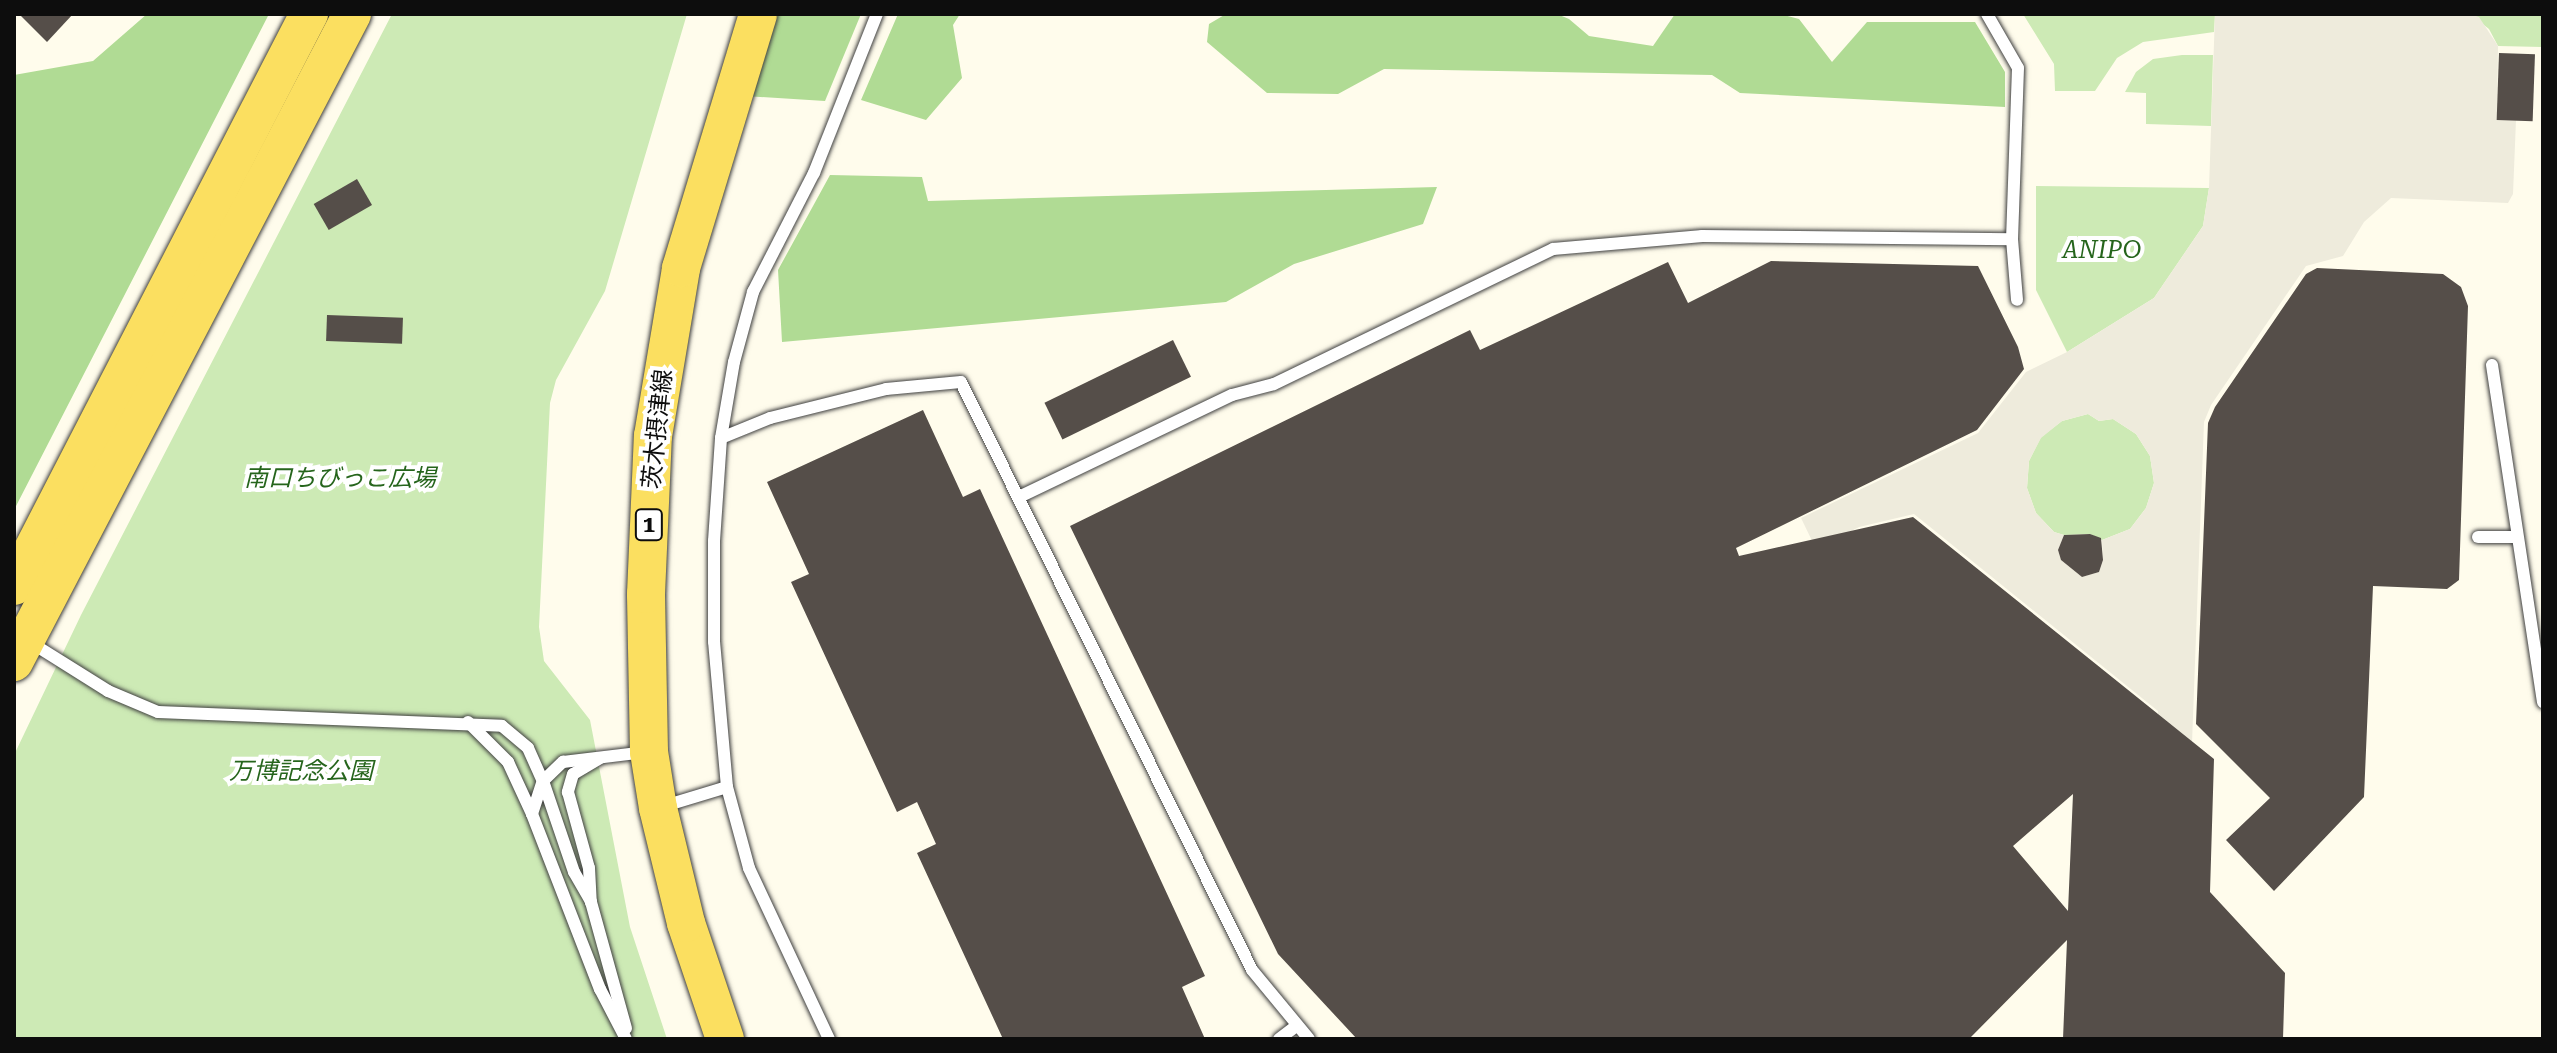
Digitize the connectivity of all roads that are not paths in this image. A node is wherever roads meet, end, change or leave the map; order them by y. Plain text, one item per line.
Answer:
1 (309, 14) edge
2 (352, 14) edge
3 (758, 14) edge
4 (877, 14) edge
5 (1987, 14) edge
6 (2012, 239) junction
7 (2017, 300) dead end
8 (2492, 365) dead end
9 (721, 438) junction
10 (1019, 497) junction
11 (2478, 537) dead end
12 (2517, 537) junction
13 (14, 586) edge
14 (19, 650) edge
15 (2543, 702) edge
16 (468, 722) junction
17 (649, 752) junction
18 (600, 758) junction
19 (543, 781) junction
20 (727, 787) junction
21 (658, 808) junction
22 (532, 814) junction
23 (591, 902) junction
24 (1296, 1026) junction
25 (627, 1039) edge
26 (725, 1039) edge
27 (829, 1039) edge
28 (1279, 1039) edge
29 (1309, 1039) edge

1 - 13 main road
2 - 14 main road
3 - 17 main road, 茨木摂津線 / 1
4 - 9 lane
5 - 6 lane
6 - 7 lane
6 - 10 lane
8 - 12 lane
9 - 10 lane
9 - 20 lane
10 - 24 lane
11 - 12 lane
12 - 15 lane
14 - 16 lane
16 - 19 lane
16 - 22 lane
17 - 18 lane
17 - 21 main road, 茨木摂津線 / 1
18 - 19 lane
18 - 23 lane
19 - 22 lane
19 - 23 lane
20 - 21 lane
20 - 27 lane
21 - 26 main road, 茨木摂津線 / 1
22 - 25 lane
23 - 25 lane
24 - 28 lane
24 - 29 lane

